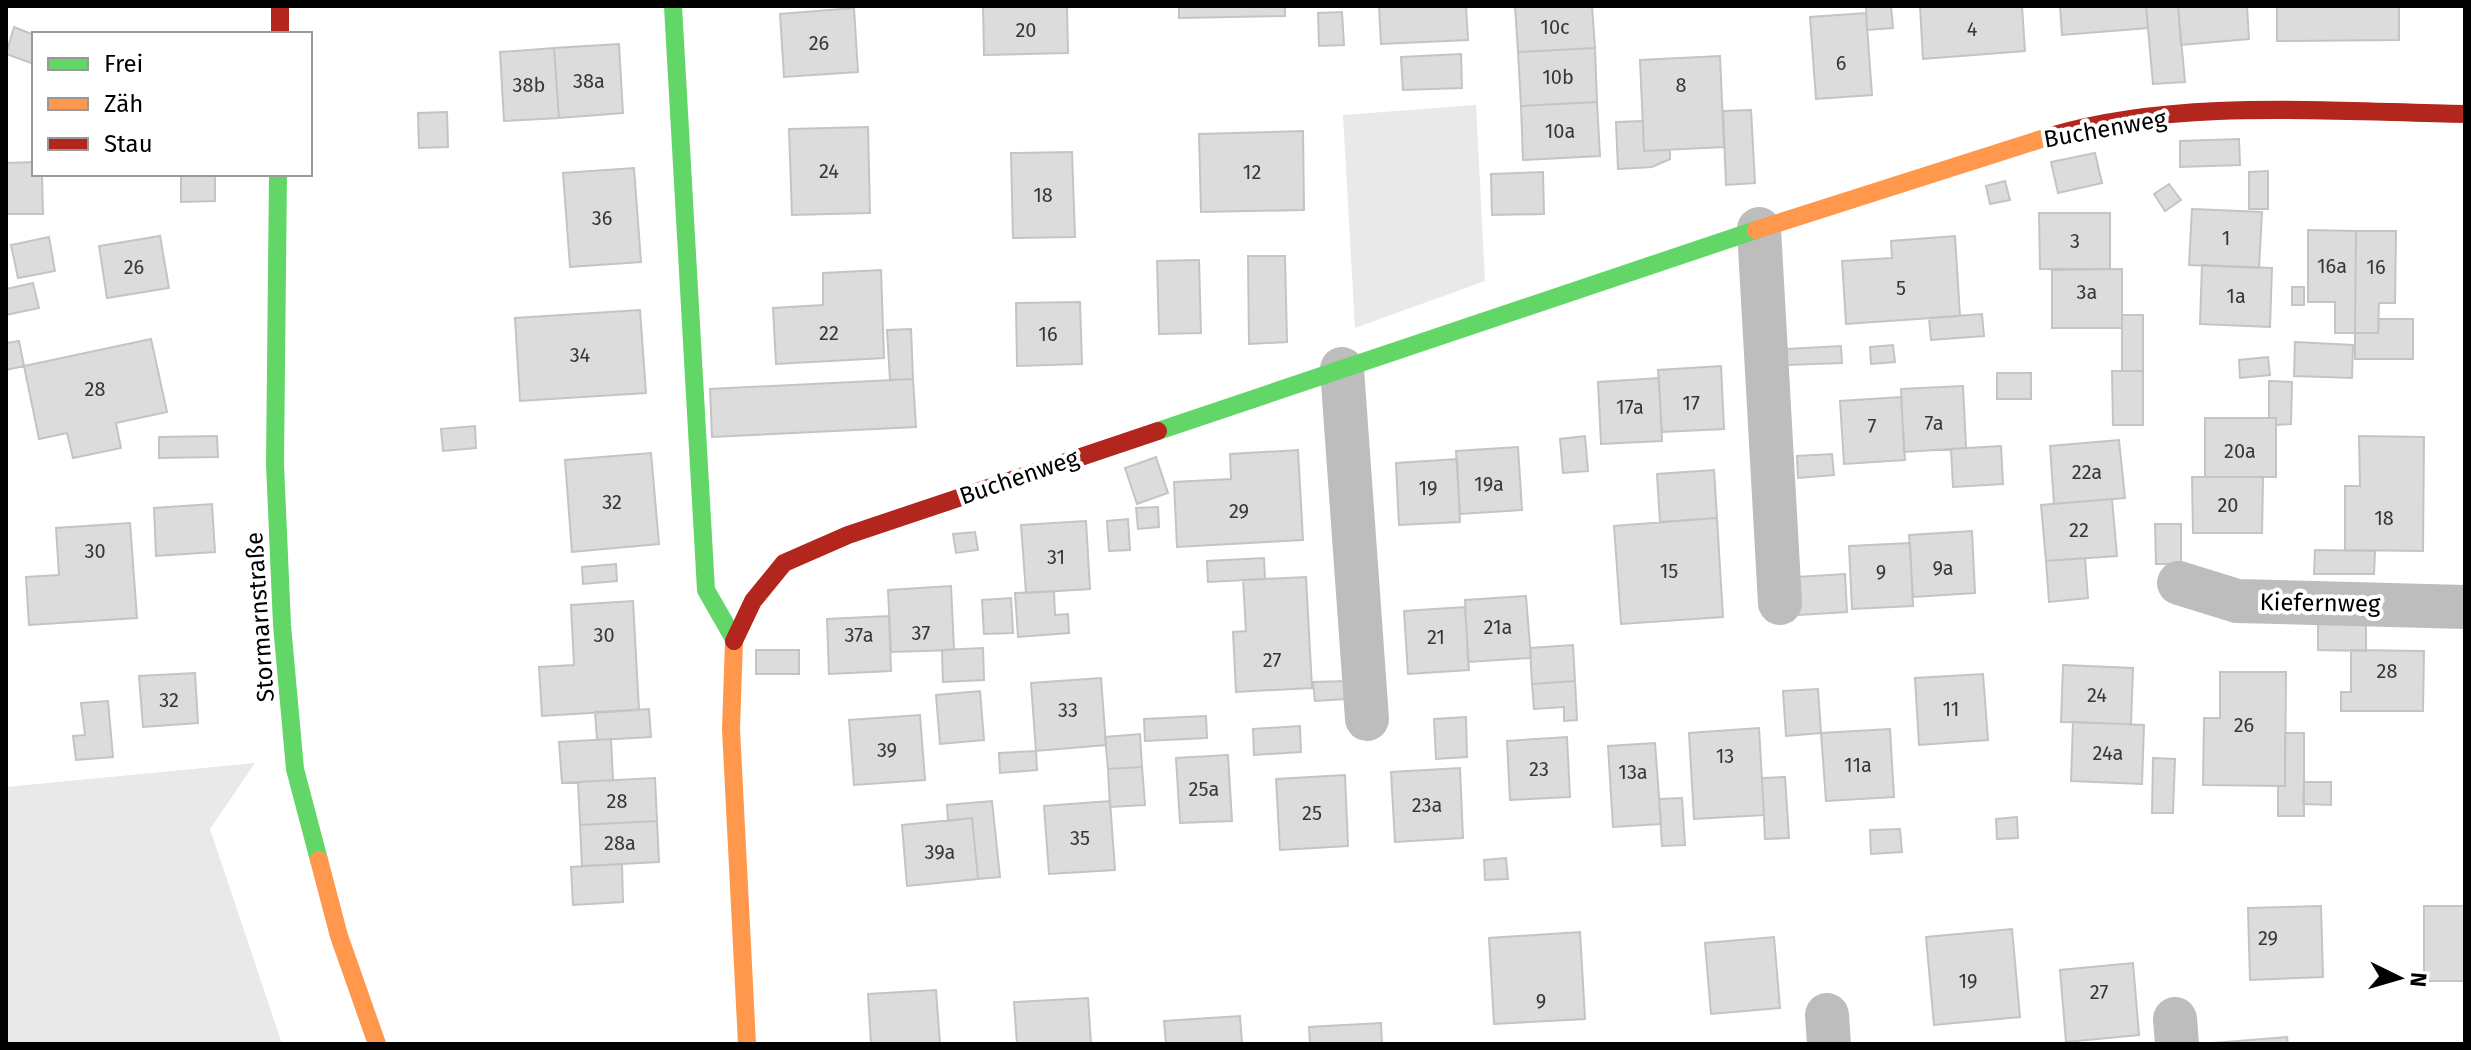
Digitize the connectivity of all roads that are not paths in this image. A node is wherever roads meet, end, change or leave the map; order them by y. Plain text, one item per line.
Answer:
1 (280, 6) edge
2 (673, 6) edge
3 (280, 32) edge
4 (2465, 114) edge
5 (278, 176) edge
6 (1759, 229) junction
7 (1342, 369) junction
8 (2179, 583) dead end
9 (1780, 603) dead end
10 (2465, 607) edge
11 (734, 639) junction
12 (1367, 719) dead end
13 (377, 1044) edge
14 (747, 1044) edge

1 - 3 street
2 - 11 street
4 - 6 street, Buchenweg
5 - 13 street, Stormarnstraße
6 - 7 street, Buchenweg
6 - 9 street
7 - 11 street, Buchenweg
7 - 12 street
8 - 10 street, Kiefernweg
11 - 14 street, Buchenweg

